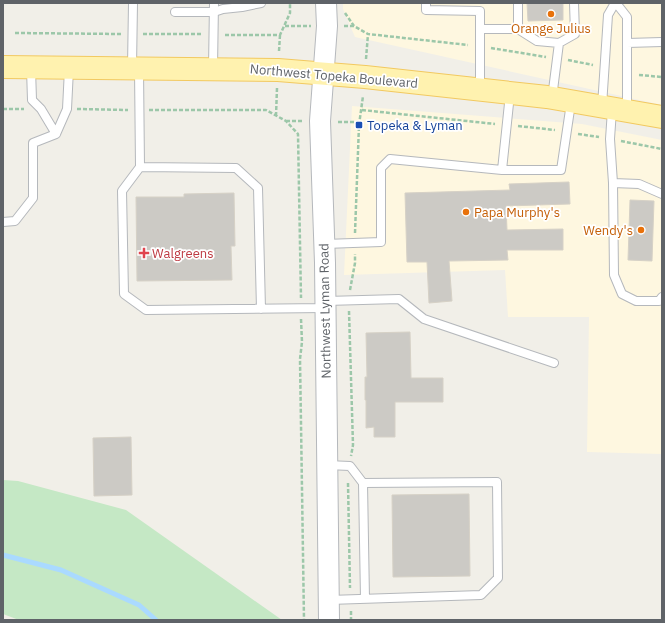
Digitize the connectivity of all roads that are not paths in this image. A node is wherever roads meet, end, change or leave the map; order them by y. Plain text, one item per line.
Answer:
1 (133, 3) edge
2 (261, 3) edge
3 (426, 3) edge
4 (518, 3) edge
5 (574, 3) edge
6 (616, 3) edge
7 (334, 6) edge
8 (214, 7) edge
9 (175, 12) dead end
10 (480, 29) junction
11 (518, 29) junction
12 (662, 42) edge
13 (559, 43) junction
14 (627, 43) junction
15 (3, 67) edge
16 (31, 67) junction
17 (69, 67) junction
18 (136, 68) junction
19 (213, 68) junction
20 (323, 73) junction
21 (480, 89) junction
22 (510, 93) junction
23 (562, 100) junction
24 (614, 109) junction
25 (662, 118) edge
26 (56, 134) junction
27 (140, 167) junction
28 (502, 170) junction
29 (613, 183) junction
30 (662, 194) edge
31 (3, 222) edge
32 (324, 244) junction
33 (662, 297) edge
34 (325, 305) junction
35 (261, 309) junction
36 (554, 363) dead end
37 (327, 465) junction
38 (363, 483) junction
39 (365, 599) junction
40 (329, 600) junction
41 (329, 620) edge

1 - 18 lane
2 - 8 lane
3 - 10 lane
4 - 11 lane
5 - 13 lane
6 - 14 lane
6 - 24 lane
7 - 20 street, Northwest Lyman Road
8 - 9 lane
8 - 19 lane
10 - 11 lane
10 - 21 lane
11 - 13 lane
12 - 14 lane
13 - 23 lane
14 - 24 lane
15 - 16 main road, Northwest Topeka Boulevard
16 - 17 main road, Northwest Topeka Boulevard
16 - 26 lane
17 - 18 main road, Northwest Topeka Boulevard
17 - 26 lane
18 - 19 main road, Northwest Topeka Boulevard
18 - 27 lane
19 - 20 main road, Northwest Topeka Boulevard
20 - 21 main road, Northwest Topeka Boulevard
20 - 32 street, Northwest Lyman Road
21 - 22 main road, Northwest Topeka Boulevard
22 - 23 main road, Northwest Topeka Boulevard
22 - 28 lane
23 - 24 main road, Northwest Topeka Boulevard
23 - 28 lane
24 - 25 main road, Northwest Topeka Boulevard
24 - 29 lane
26 - 31 lane
27 - 35 lane
27 - 35 lane
28 - 32 lane
29 - 30 lane
29 - 33 lane
32 - 34 street, Northwest Lyman Road
34 - 35 lane
34 - 36 lane
34 - 37 street, Northwest Lyman Road
37 - 38 lane
37 - 40 street, Northwest Lyman Road
38 - 39 lane
38 - 39 lane
39 - 40 lane
40 - 41 street, Northwest Lyman Road

